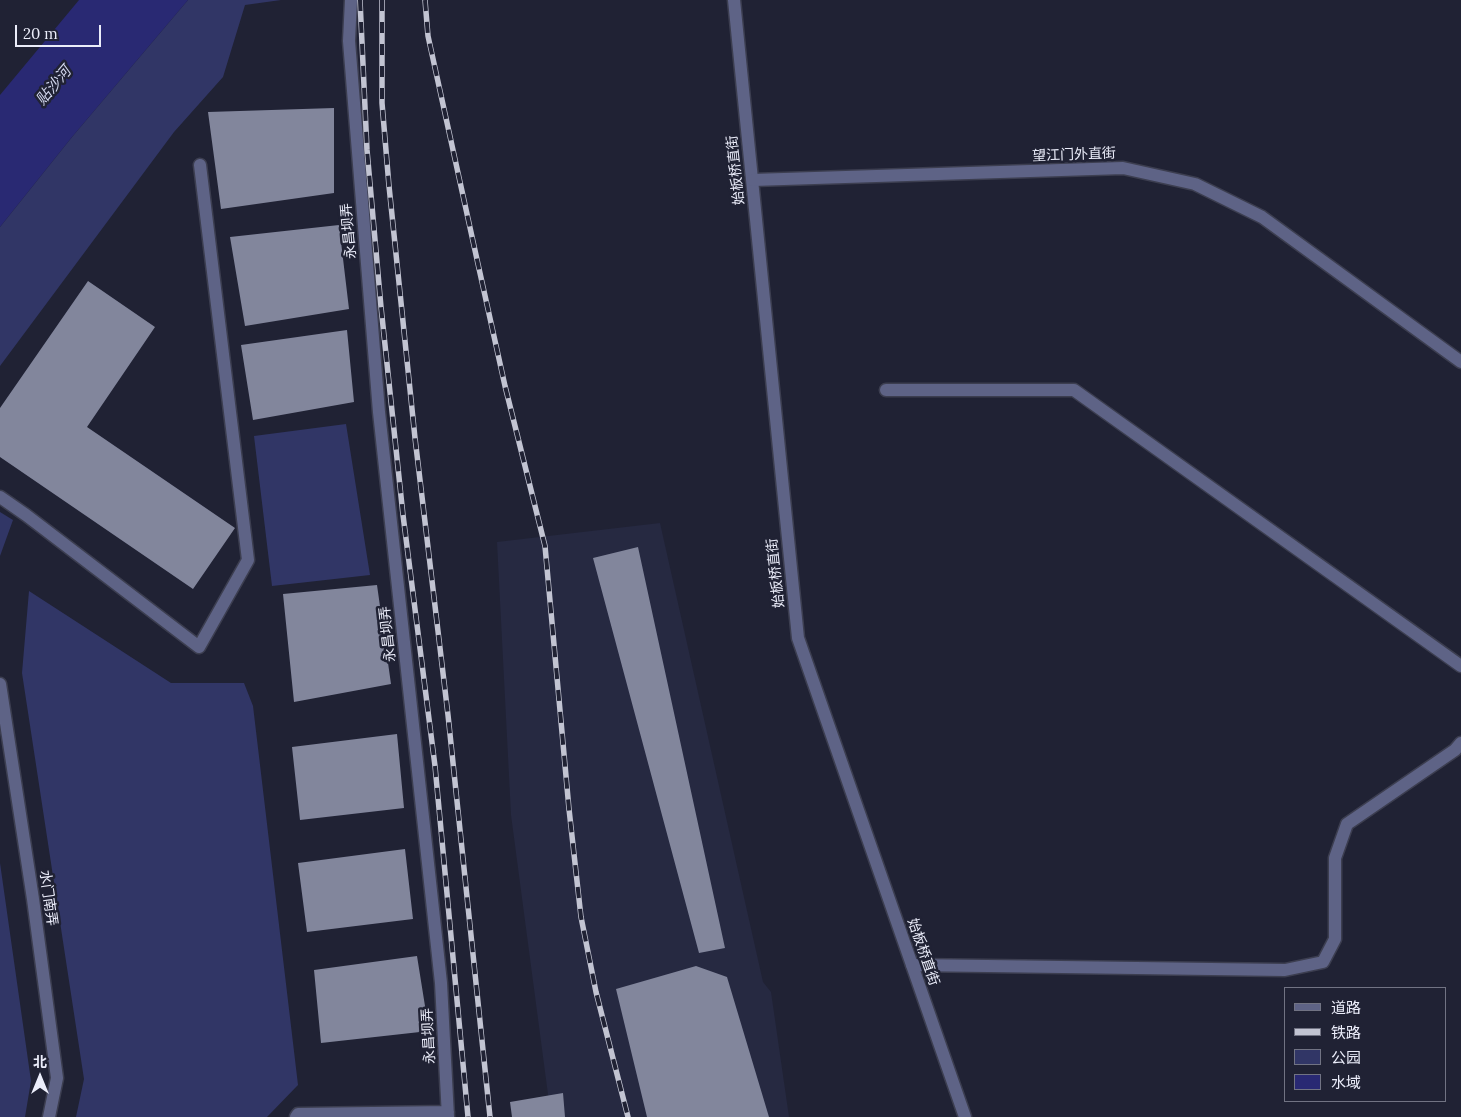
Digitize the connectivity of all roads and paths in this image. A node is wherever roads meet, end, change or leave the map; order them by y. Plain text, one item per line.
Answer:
1 (351, 0) edge
2 (734, 0) edge
3 (200, 165) dead end
4 (753, 180) junction
5 (1461, 362) edge
6 (886, 390) dead end
7 (0, 498) edge
8 (1461, 666) edge
9 (0, 684) edge
10 (1461, 742) edge
11 (912, 965) junction
12 (448, 1115) edge
13 (49, 1117) edge
14 (296, 1117) edge
15 (965, 1117) edge

1 - 12 street, 永昌坝弄
2 - 4 street, 始板桥直街
3 - 7 street
4 - 5 street, 望江门外直街
4 - 11 street, 始板桥直街
6 - 8 street
9 - 13 street, 水门南弄
10 - 11 street
11 - 15 street, 始板桥直街
12 - 14 street, 永昌坝弄

